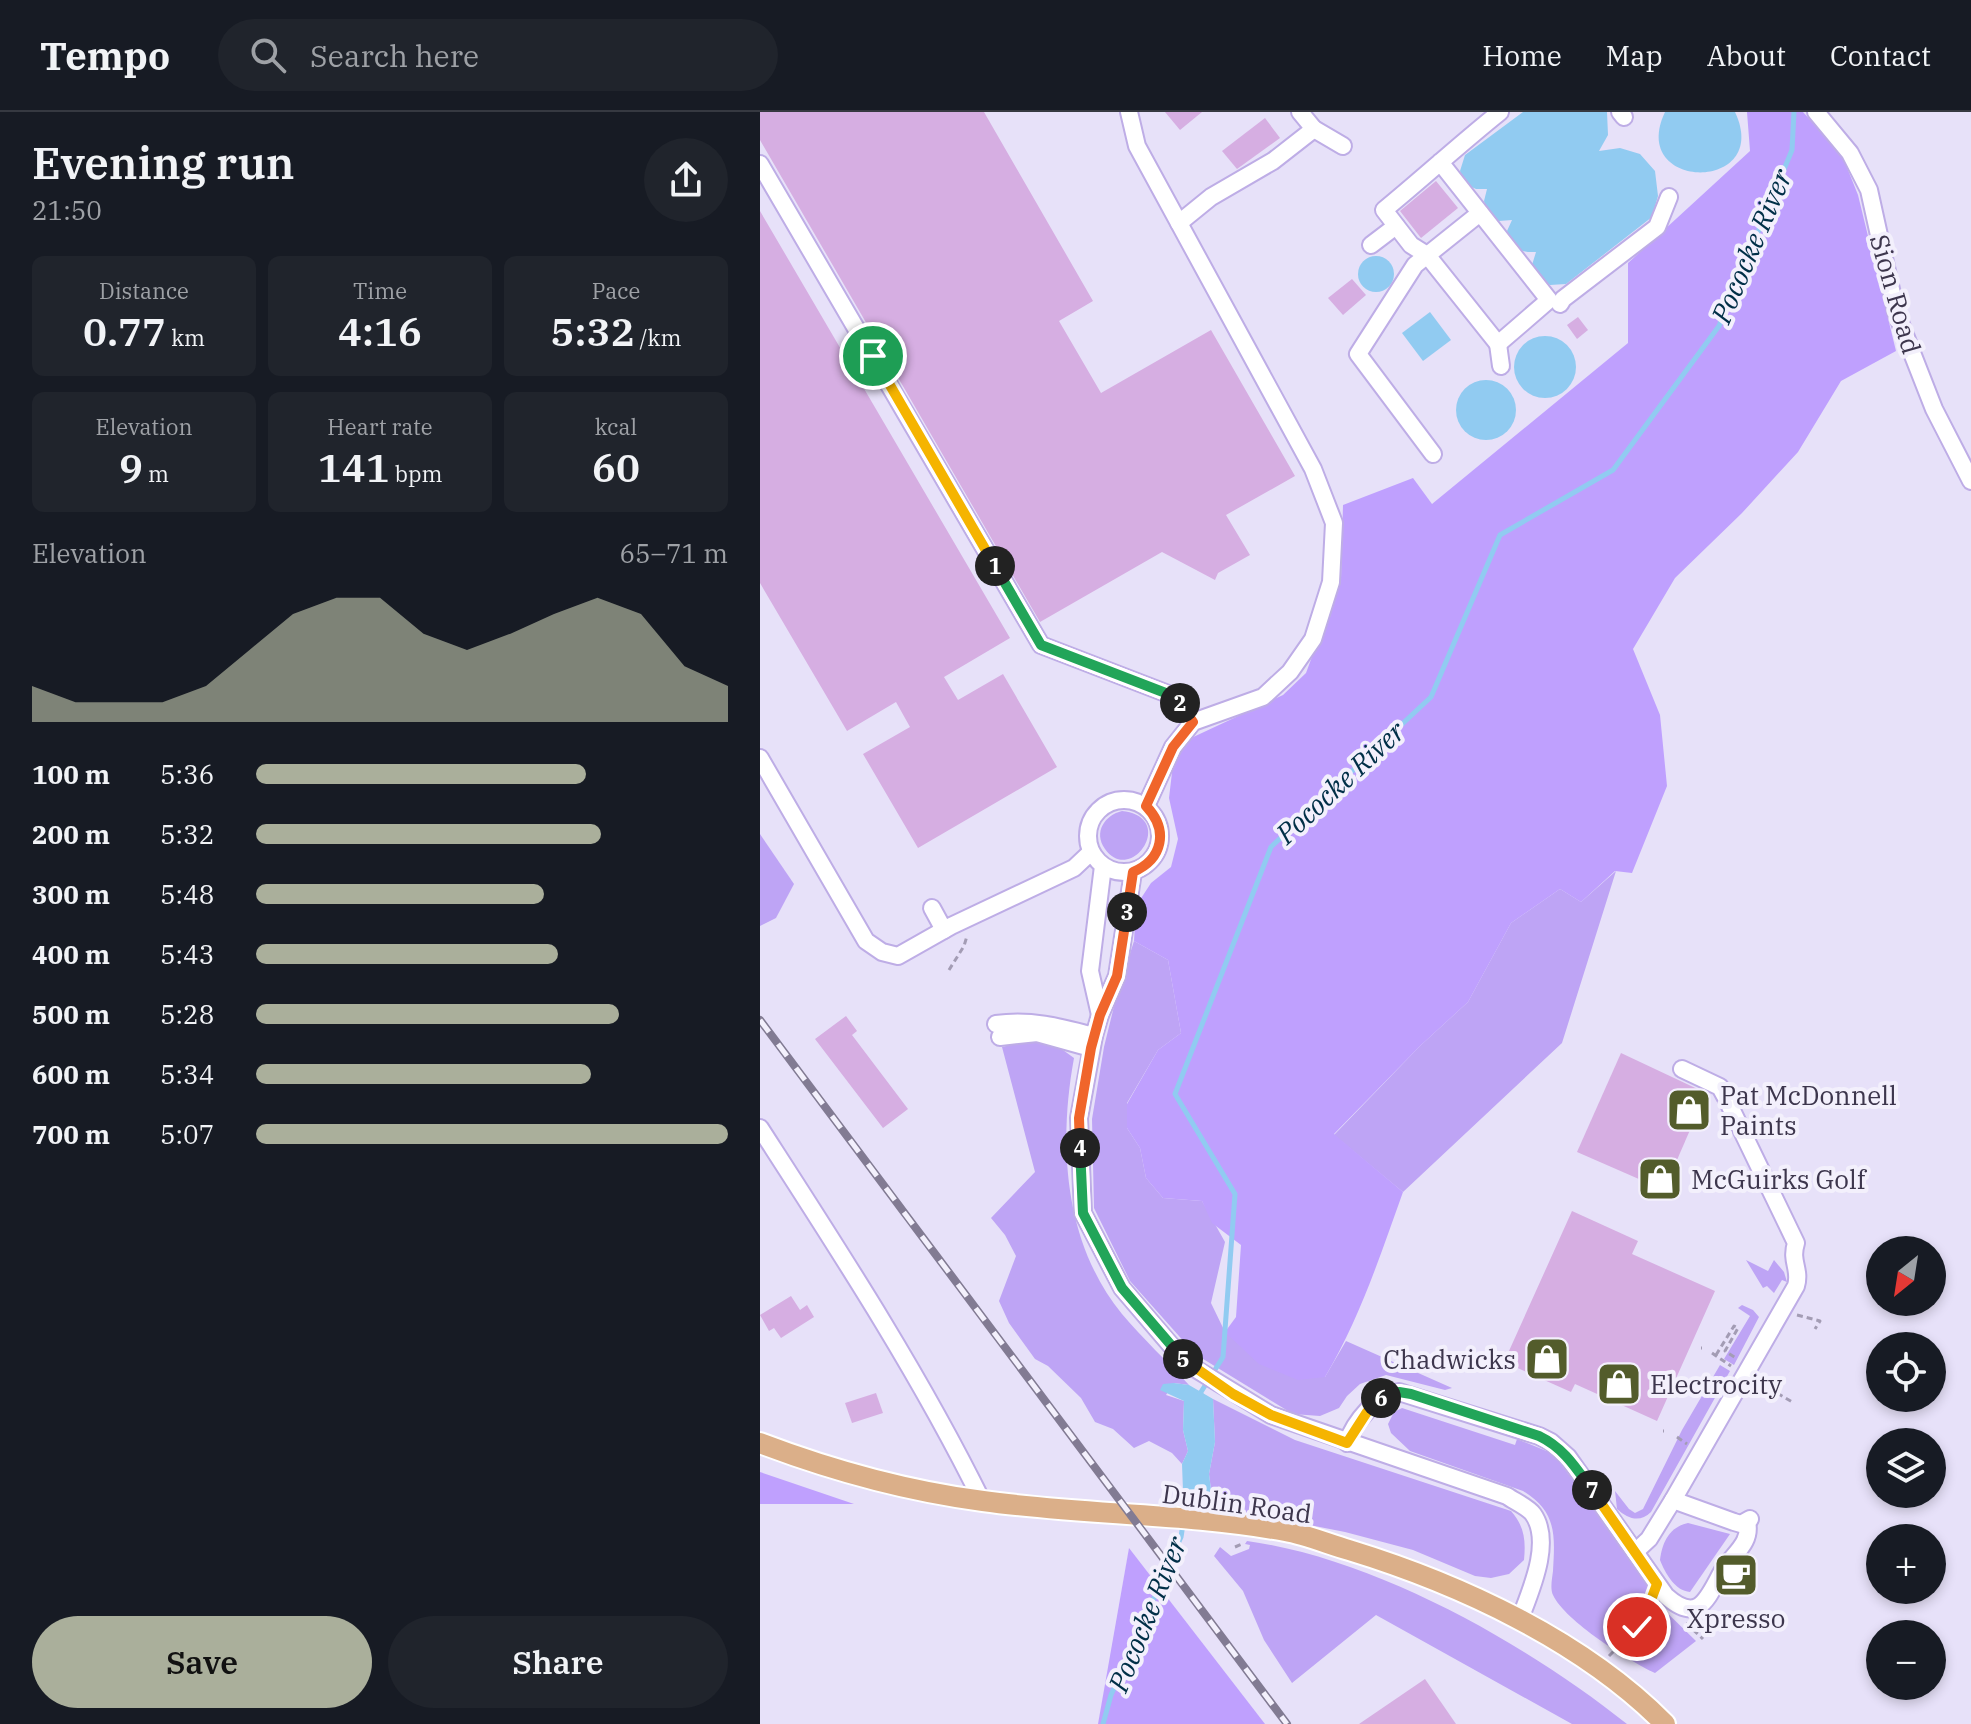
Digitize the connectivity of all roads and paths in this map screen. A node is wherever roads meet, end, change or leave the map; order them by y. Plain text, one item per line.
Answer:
1 (1129, 112) edge
2 (1300, 112) edge
3 (1500, 112) edge
4 (1816, 112) edge
5 (1314, 129) junction
6 (1343, 146) dead end
7 (1440, 162) junction
8 (760, 164) edge
9 (1669, 197) dead end
10 (1480, 213) junction
11 (1179, 223) junction
12 (1396, 226) junction
13 (1371, 245) dead end
14 (1427, 255) junction
15 (1558, 306) junction
16 (1498, 344) junction
17 (1501, 366) dead end
18 (1433, 454) dead end
19 (1971, 481) edge
20 (1193, 722) junction
21 (760, 758) edge
22 (1146, 806) junction
23 (1091, 852) junction
24 (1103, 866) junction
25 (1133, 872) junction
26 (935, 906) dead end
27 (954, 928) junction
28 (949, 970) dead end
29 (1100, 1015) junction
30 (998, 1030) dead end
31 (1092, 1042) junction
32 (1682, 1069) dead end
33 (760, 1128) edge
34 (1784, 1306) junction
35 (1815, 1329) dead end
36 (1739, 1360) dead end
37 (1723, 1362) dead end
38 (1763, 1383) dead end
39 (1794, 1403) dead end
40 (1677, 1437) dead end
41 (1684, 1442) dead end
42 (760, 1443) edge
43 (1347, 1443) junction
44 (1673, 1500) junction
45 (982, 1501) junction
46 (1240, 1533) junction
47 (1235, 1547) dead end
48 (1635, 1552) junction
49 (1657, 1584) junction
50 (1520, 1619) junction
51 (1601, 1672) junction
52 (1665, 1724) edge

1 - 11 street
2 - 5 street
3 - 7 street
4 - 19 street, Sion Road
5 - 6 street
5 - 11 street
7 - 10 street
7 - 12 street
8 - 20 street
9 - 15 street
10 - 14 street
10 - 15 street
11 - 20 street
12 - 13 street
12 - 14 street
14 - 16 street
14 - 18 street
15 - 16 street
16 - 17 street
20 - 22 street
21 - 27 street
22 - 23 street
22 - 25 street
23 - 24 street
23 - 27 street
24 - 25 street
24 - 29 street
25 - 29 street
26 - 27 street
27 - 28 path
29 - 31 street
30 - 31 street
31 - 43 street
32 - 34 street
33 - 45 street
34 - 35 path
34 - 44 street
36 - 37 path
38 - 39 path
40 - 41 path
42 - 45 main road, Dublin Road
43 - 48 street
43 - 50 street
44 - 48 street
44 - 49 street
45 - 46 main road, Dublin Road
46 - 47 path
46 - 50 main road, Dublin Road
48 - 49 street
49 - 51 path
50 - 51 main road, Dublin Road
51 - 52 main road, Dublin Road

